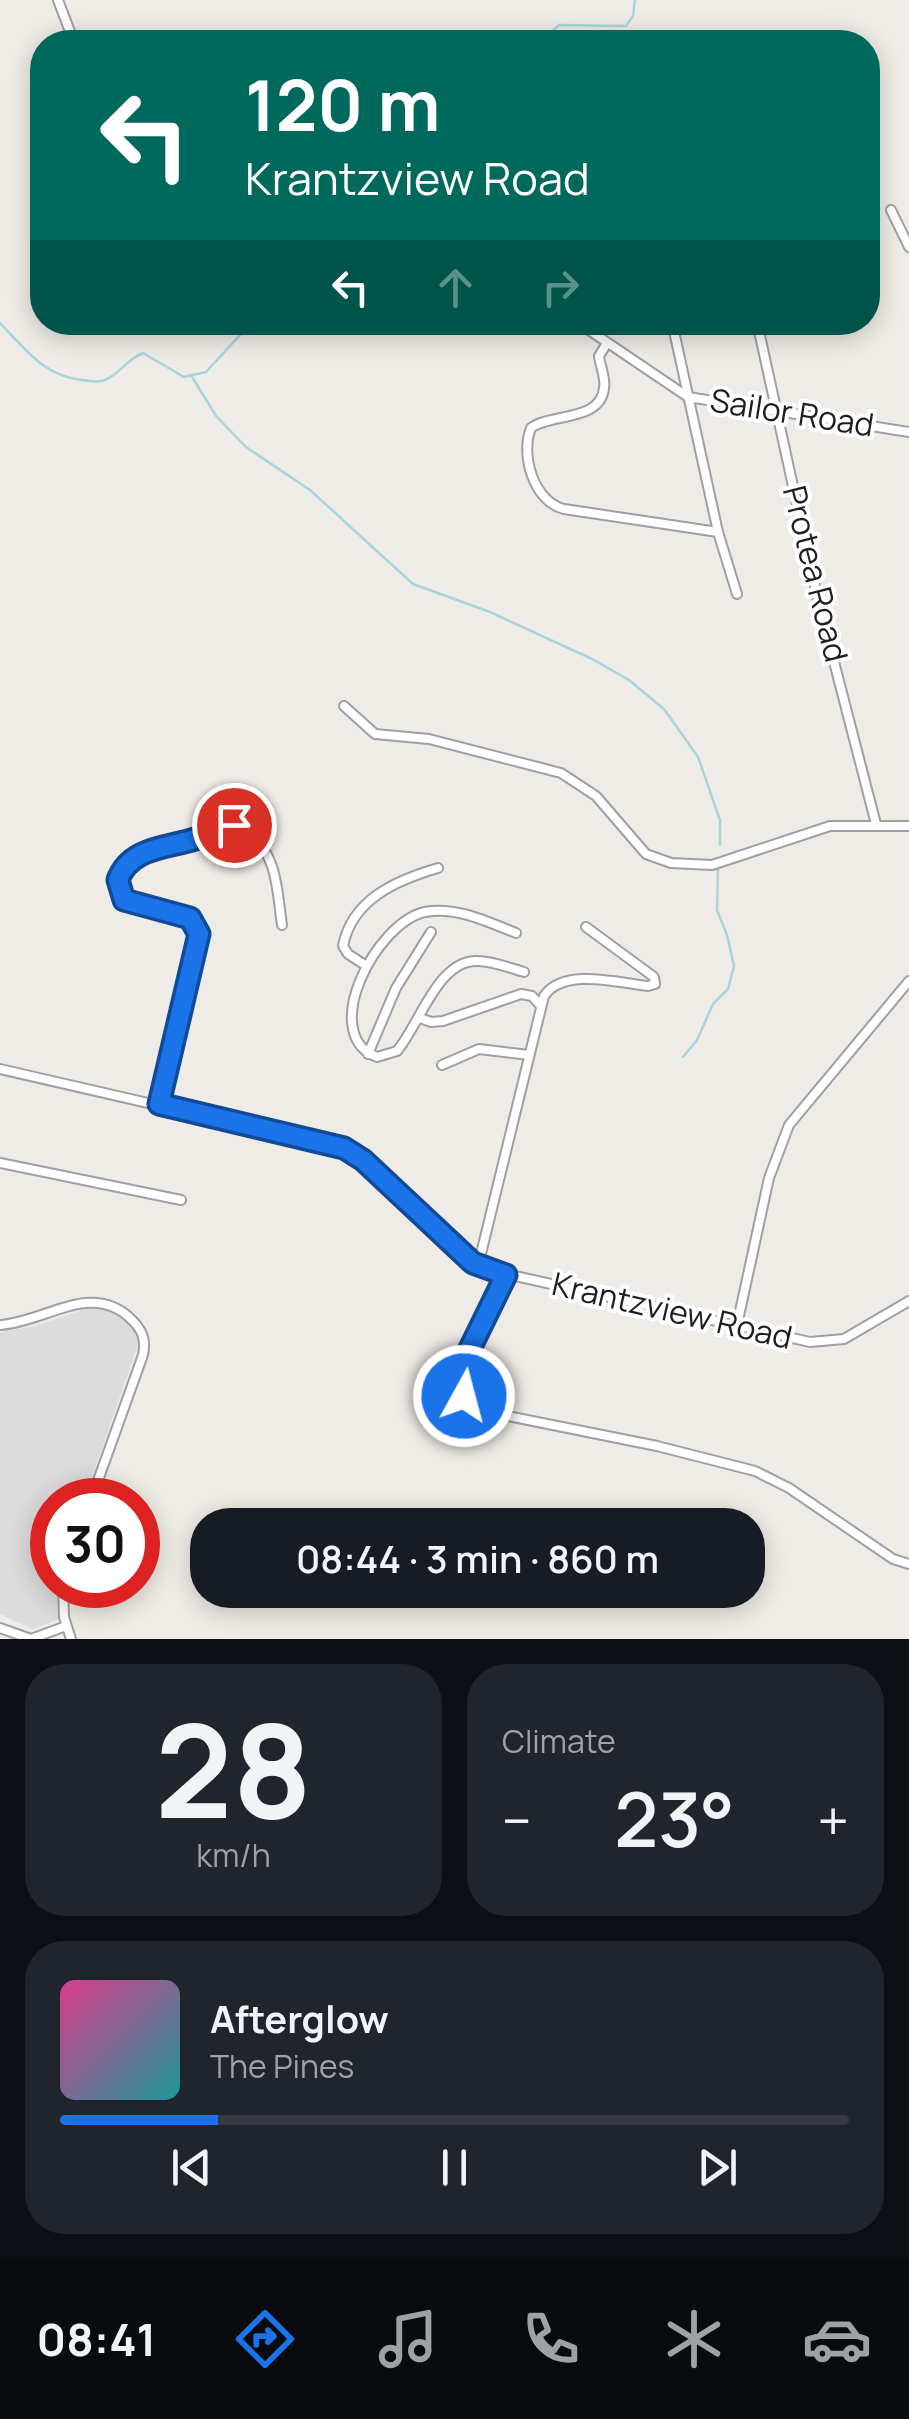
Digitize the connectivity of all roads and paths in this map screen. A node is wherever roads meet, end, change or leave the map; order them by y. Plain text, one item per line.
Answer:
1 (58, 0) edge
2 (69, 30) edge
3 (891, 210) dead end
4 (909, 246) edge
5 (596, 335) edge
6 (675, 335) edge
7 (760, 335) edge
8 (607, 343) junction
9 (688, 396) junction
10 (777, 410) junction
11 (909, 432) edge
12 (718, 532) junction
13 (736, 594) dead end
14 (344, 706) dead end
15 (876, 824) junction
16 (909, 826) edge
17 (438, 868) dead end
18 (282, 925) dead end
19 (586, 927) dead end
20 (431, 932) dead end
21 (516, 933) dead end
22 (366, 964) junction
23 (524, 972) dead end
24 (909, 981) edge
25 (541, 1006) junction
26 (420, 1018) junction
27 (368, 1054) junction
28 (529, 1056) junction
29 (442, 1066) dead end
30 (0, 1069) edge
31 (159, 1104) junction
32 (0, 1163) edge
33 (181, 1200) dead end
34 (478, 1266) junction
35 (506, 1275) junction
36 (909, 1301) edge
37 (737, 1325) junction
38 (0, 1326) edge
39 (99, 1478) edge
40 (909, 1564) edge
41 (64, 1608) edge
42 (66, 1626) junction
43 (0, 1628) edge
44 (71, 1639) edge

1 - 2 street
3 - 4 street
5 - 8 street, Sailor Road
6 - 9 street
7 - 10 street, Protea Road
8 - 9 street, Sailor Road
8 - 12 street
9 - 10 street, Sailor Road
9 - 12 street
10 - 11 street, Sailor Road
10 - 15 street, Protea Road
12 - 13 street
14 - 15 street
15 - 16 street
17 - 22 street
18 - 31 street
19 - 25 street
20 - 27 street
21 - 22 street
22 - 27 street
23 - 26 street
24 - 37 street
25 - 26 street
25 - 28 street
26 - 27 street
28 - 29 street
28 - 34 street
30 - 31 street, Krantzview Road
31 - 34 street, Krantzview Road
32 - 33 street
34 - 35 street, Krantzview Road
35 - 37 street, Krantzview Road
35 - 40 street
36 - 37 street, Krantzview Road
38 - 39 street
41 - 42 street
42 - 43 street
42 - 44 street

